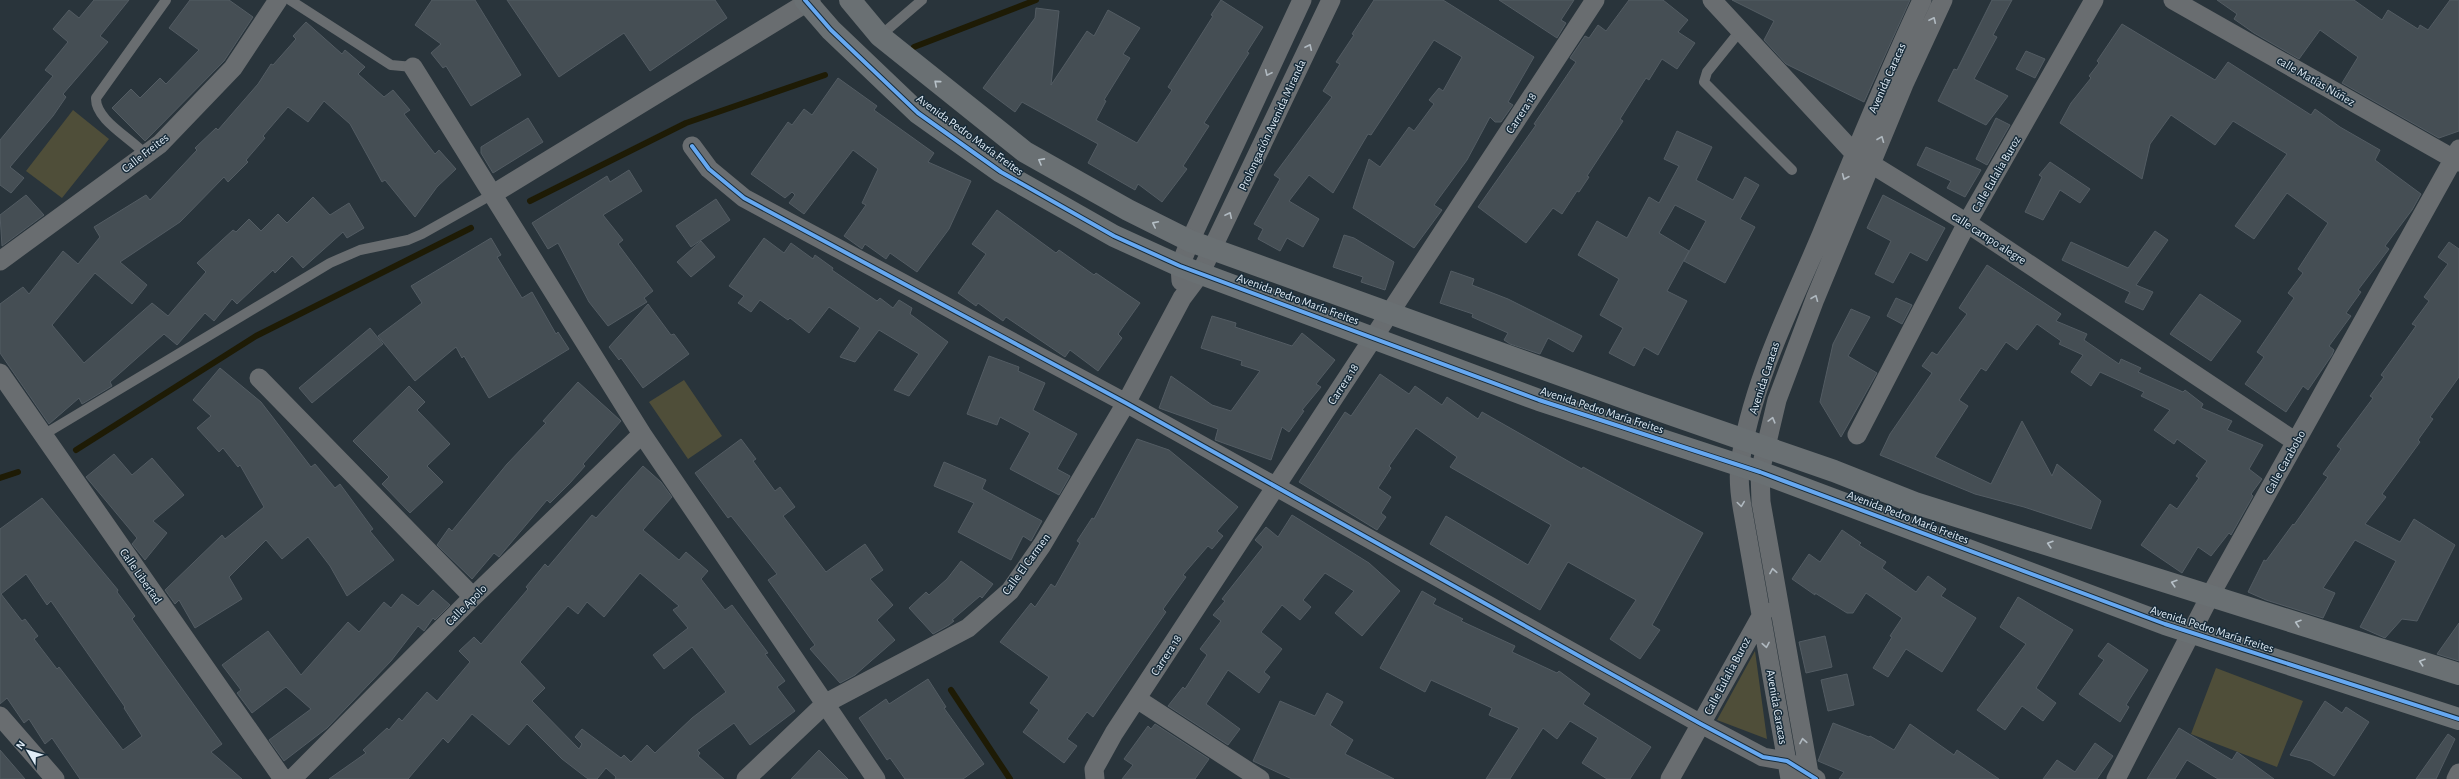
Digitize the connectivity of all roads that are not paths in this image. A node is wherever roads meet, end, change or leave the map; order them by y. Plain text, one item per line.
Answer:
1 (166, 0) edge
2 (278, 0) edge
3 (290, 0) edge
4 (850, 0) edge
5 (922, 0) edge
6 (1302, 0) edge
7 (1331, 0) edge
8 (1595, 0) edge
9 (1712, 0) edge
10 (1922, 0) edge
11 (1943, 0) edge
12 (2094, 0) edge
13 (2173, 0) edge
14 (807, 1) edge
15 (1740, 31) junction
16 (880, 36) junction
17 (413, 67) joint
18 (692, 146) dead end
19 (145, 154) junction
20 (1855, 154) junction
21 (2457, 156) edge
22 (1871, 163) junction
23 (1792, 170) dead end
24 (493, 194) junction
25 (1968, 223) junction
26 (1190, 241) junction
27 (1212, 250) junction
28 (0, 261) edge
29 (1180, 266) junction
30 (1200, 274) junction
31 (1182, 298) junction
32 (1389, 314) junction
33 (1374, 337) junction
34 (0, 373) edge
35 (259, 378) dead end
36 (1126, 403) junction
37 (642, 434) junction
38 (43, 435) junction
39 (1857, 435) dead end
40 (2296, 442) junction
41 (1755, 443) junction
42 (1750, 468) junction
43 (1275, 487) junction
44 (2211, 594) junction
45 (473, 597) junction
46 (1778, 598) junction
47 (1761, 613) junction
48 (2191, 633) junction
49 (2459, 674) edge
50 (1137, 699) junction
51 (826, 703) junction
52 (0, 716) edge
53 (2459, 719) edge
54 (1701, 724) junction
55 (1788, 770) edge
56 (2459, 773) edge
57 (1094, 774) edge
58 (1812, 778) edge
59 (56, 779) edge
60 (283, 779) edge
61 (292, 779) edge
62 (746, 779) edge
63 (876, 779) edge
64 (1260, 779) edge
65 (1670, 779) edge
66 (2116, 779) edge
67 (2456, 779) edge

1 - 19 lane
2 - 19 street, Calle Freites
3 - 17 lane
4 - 16 street, Avenida Pedro María Freites
5 - 16 lane
6 -> 26 street
27 -> 7 street, Prolongación Avenida Miranda
8 - 32 street, Carrera 18
9 - 15 street, calle campo alegre
10 - 20 street, Avenida Caracas
22 -> 11 street, Avenida Caracas
12 - 25 street, Calle Eulalia Buroz
13 - 21 street, calle Matías Núñez
14 - 24 street
14 - 29 street, Avenida Pedro María Freites
15 - 20 street, calle campo alegre
15 - 23 lane
26 -> 16 street, Avenida Pedro María Freites
17 - 24 street
18 - 36 street
19 - 28 street, Calle Freites
20 - 22 street, calle campo alegre
20 -> 41 street, Avenida Caracas
21 - 40 street, Calle Carabobo
22 - 25 street, calle campo alegre
41 -> 22 street, Avenida Caracas
24 - 37 street
24 - 38 lane
25 - 39 street, Calle Eulalia Buroz
25 - 40 street, calle campo alegre
26 - 27 street, Avenida Pedro María Freites
26 - 29 street
27 - 30 street, Prolongación Avenida Miranda
27 - 32 street, Avenida Pedro María Freites
29 - 30 street, Avenida Pedro María Freites
29 - 31 street
30 - 31 street, Calle El Carmen
30 - 33 street, Avenida Pedro María Freites
31 - 36 street, Calle El Carmen
32 - 33 street, Carrera 18
32 - 41 street, Avenida Pedro María Freites
33 - 42 street, Avenida Pedro María Freites
33 - 43 street, Carrera 18
34 - 38 street, Calle Libertad
35 - 45 street
36 - 43 street
36 - 51 street, Calle El Carmen
37 - 45 street, Calle Apolo
37 - 51 street
38 - 60 street, Calle Libertad
40 - 44 street, Calle Carabobo
41 - 42 street, Avenida Caracas
44 -> 41 street, Avenida Pedro María Freites
46 -> 42 street, Avenida Caracas
42 -> 47 street, Avenida Caracas
42 - 48 street, Avenida Pedro María Freites
43 - 50 street, Carrera 18
43 - 54 street
44 - 48 street, Calle Carabobo
49 -> 44 street, Avenida Pedro María Freites
45 - 61 street, Calle Apolo
46 - 47 street, Calle Eulalia Buroz
58 -> 46 street, Avenida Caracas
47 - 54 street, Calle Eulalia Buroz
47 -> 55 street, Avenida Caracas
48 - 53 street, Avenida Pedro María Freites
48 - 66 street, Calle Carabobo
50 - 57 street, Carrera 18
50 - 64 street
51 - 62 street, Calle El Carmen
51 - 63 street
52 - 59 street
54 - 55 street
54 - 65 street, Calle Eulalia Buroz
55 - 58 street
56 - 67 street

